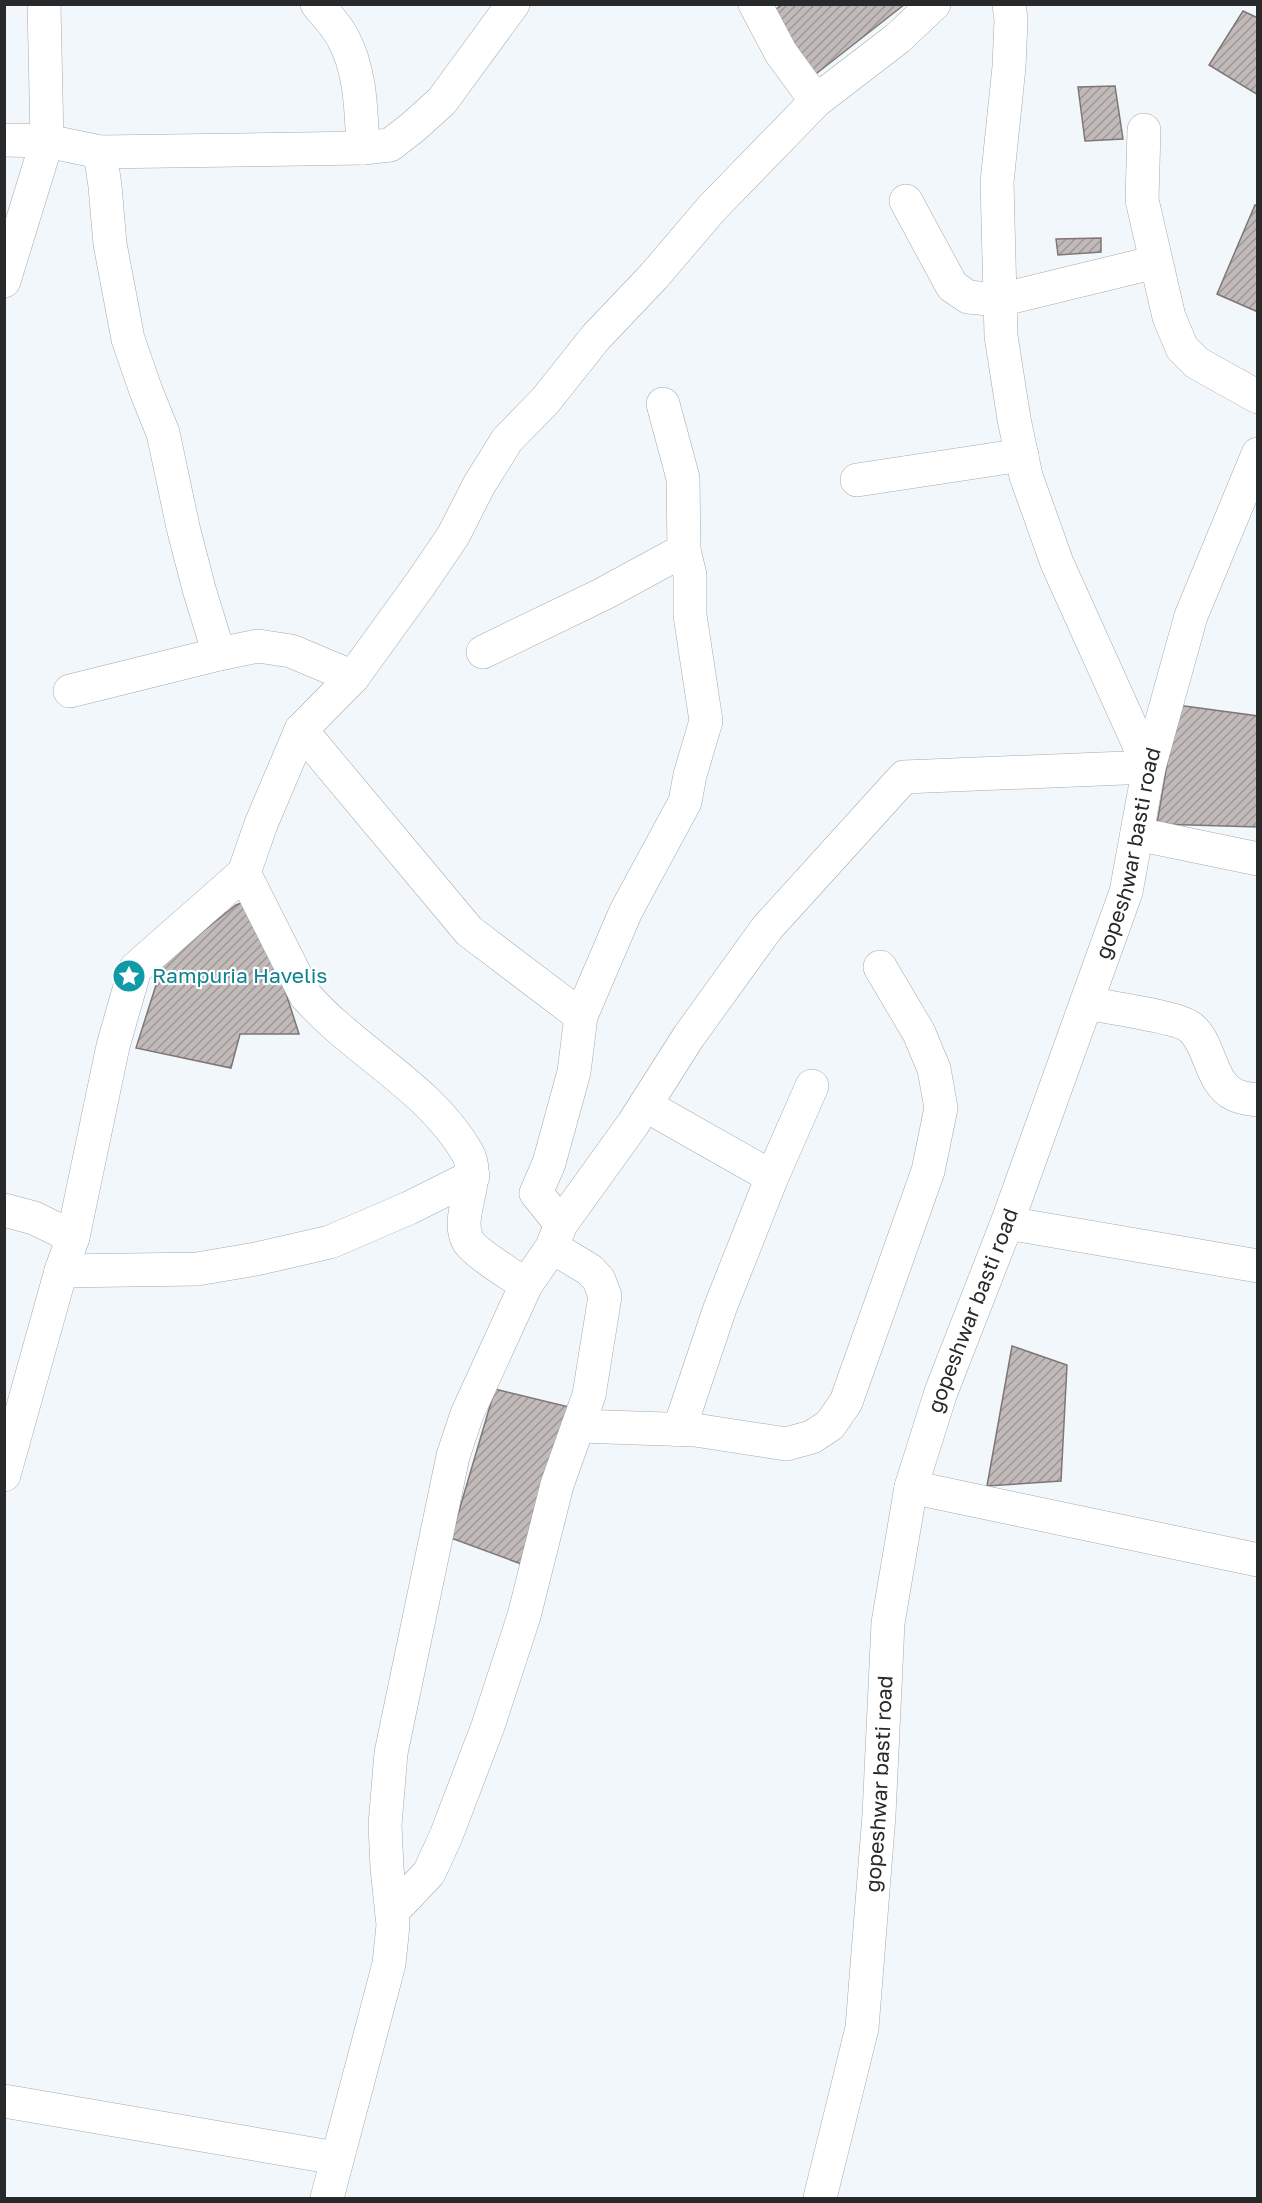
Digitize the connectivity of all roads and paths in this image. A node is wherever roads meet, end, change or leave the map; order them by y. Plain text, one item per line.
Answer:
1 (44, 4) edge
2 (317, 4) edge
3 (513, 4) edge
4 (755, 4) edge
5 (934, 4) edge
6 (1009, 4) edge
7 (816, 101) junction
8 (1144, 130) dead end
9 (4, 140) edge
10 (46, 141) junction
11 (363, 148) junction
12 (100, 152) junction
13 (906, 201) dead end
14 (1156, 262) junction
15 (4, 281) edge
16 (1000, 300) junction
17 (1257, 397) edge
18 (663, 404) dead end
19 (1257, 454) edge
20 (1022, 455) junction
21 (857, 480) dead end
22 (684, 550) junction
23 (483, 652) dead end
24 (219, 654) junction
25 (353, 677) junction
26 (70, 691) dead end
27 (301, 730) junction
28 (1149, 767) junction
29 (1137, 834) junction
30 (1257, 859) edge
31 (244, 873) junction
32 (880, 967) dead end
33 (1087, 1003) junction
34 (581, 1016) junction
35 (812, 1086) dead end
36 (1257, 1100) edge
37 (645, 1105) junction
38 (473, 1176) junction
39 (772, 1177) junction
40 (4, 1209) edge
41 (1007, 1223) junction
42 (557, 1235) junction
43 (73, 1237) junction
44 (1257, 1266) edge
45 (61, 1270) junction
46 (526, 1285) junction
47 (578, 1426) junction
48 (680, 1430) junction
49 (4, 1475) edge
50 (911, 1487) junction
51 (1257, 1560) edge
52 (392, 1912) junction
53 (4, 2101) edge
54 (336, 2158) junction
55 (327, 2199) edge
56 (820, 2199) edge

1 - 10 street
2 - 11 street
3 - 11 street
4 - 7 street
5 - 7 street
6 - 16 street
7 - 25 street
8 - 14 street
9 - 10 street
10 - 12 street
10 - 15 street
11 - 12 street
12 - 24 street
13 - 16 street
14 - 16 street
14 - 17 street
16 - 20 street
18 - 22 street
19 - 28 street, gopeshwar basti road
20 - 21 street
20 - 28 street
22 - 23 street
22 - 34 street
24 - 25 street
24 - 26 street
25 - 27 street
27 - 31 street
27 - 34 street
28 - 29 street, gopeshwar basti road
28 - 37 street
29 - 30 street
29 - 33 street, gopeshwar basti road
31 - 38 street
31 - 43 street
32 - 48 street
33 - 36 street
33 - 41 street, gopeshwar basti road
34 - 42 street
35 - 39 street
37 - 39 street
37 - 42 street
38 - 45 street
38 - 46 street
39 - 48 street
40 - 43 street
41 - 44 street
41 - 50 street, gopeshwar basti road
42 - 46 street
42 - 47 street
43 - 45 street
45 - 49 street
46 - 52 street
47 - 48 street
47 - 52 street
50 - 51 street
50 - 56 street, gopeshwar basti road
52 - 54 street
53 - 54 street
54 - 55 street

